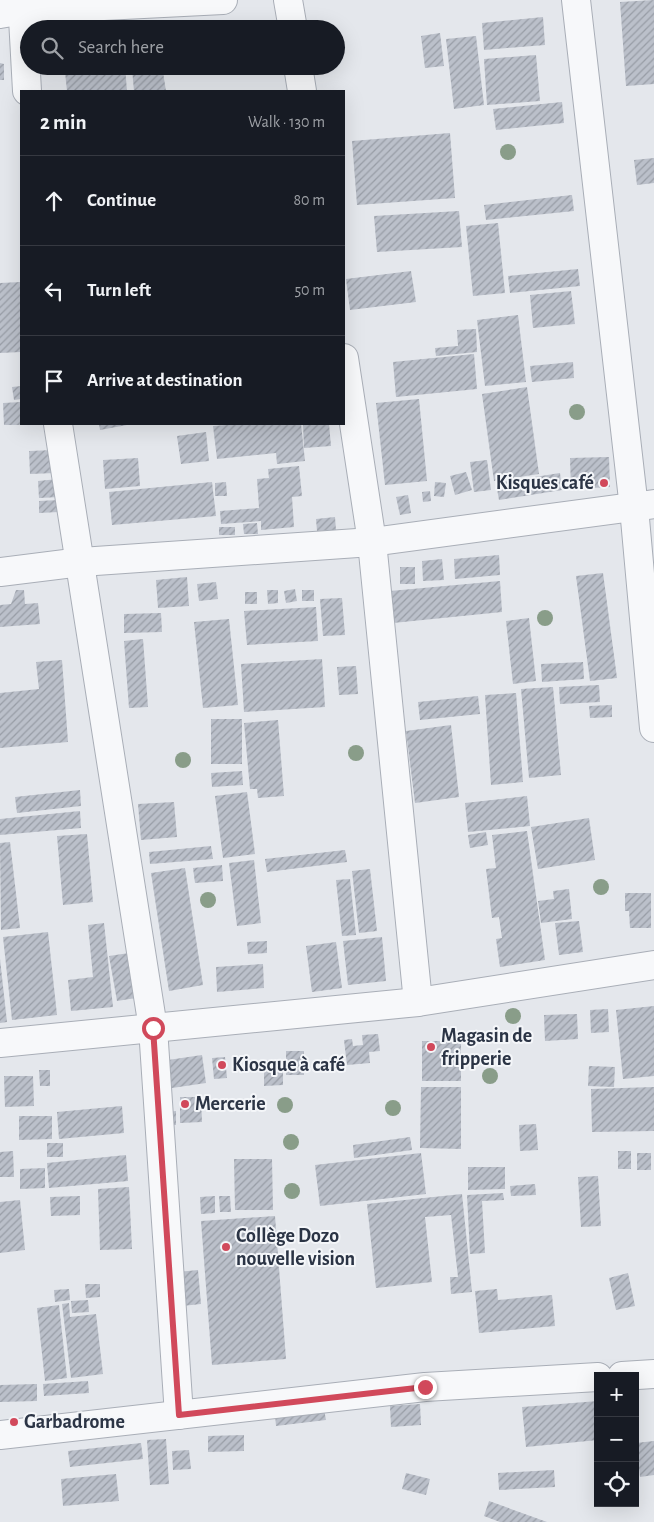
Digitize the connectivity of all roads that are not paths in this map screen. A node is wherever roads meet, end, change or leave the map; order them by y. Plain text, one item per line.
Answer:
1 (223, 0) edge
2 (288, 0) edge
3 (576, 0) edge
4 (15, 8) edge
5 (291, 20) edge
6 (20, 43) edge
7 (25, 75) edge
8 (299, 75) edge
9 (27, 90) edge
10 (302, 90) edge
11 (345, 365) edge
12 (58, 425) edge
13 (644, 506) edge
14 (372, 542) junction
15 (81, 562) junction
16 (0, 572) edge
17 (654, 728) edge
18 (654, 965) edge
19 (418, 1002) junction
20 (153, 1028) junction
21 (0, 1043) edge
22 (654, 1374) edge
23 (639, 1375) edge
24 (594, 1377) edge
25 (179, 1415) junction
26 (0, 1435) edge

1 - 4 street
2 - 5 street
3 - 13 street
4 - 6 street
7 - 9 street
8 - 10 street
11 - 14 street
12 - 15 street
13 - 14 street
13 - 17 street
14 - 15 street
14 - 19 street
15 - 16 street
15 - 20 street
18 - 19 street
19 - 20 street
20 - 21 street
20 - 25 street
22 - 23 street
24 - 25 street
25 - 26 street

